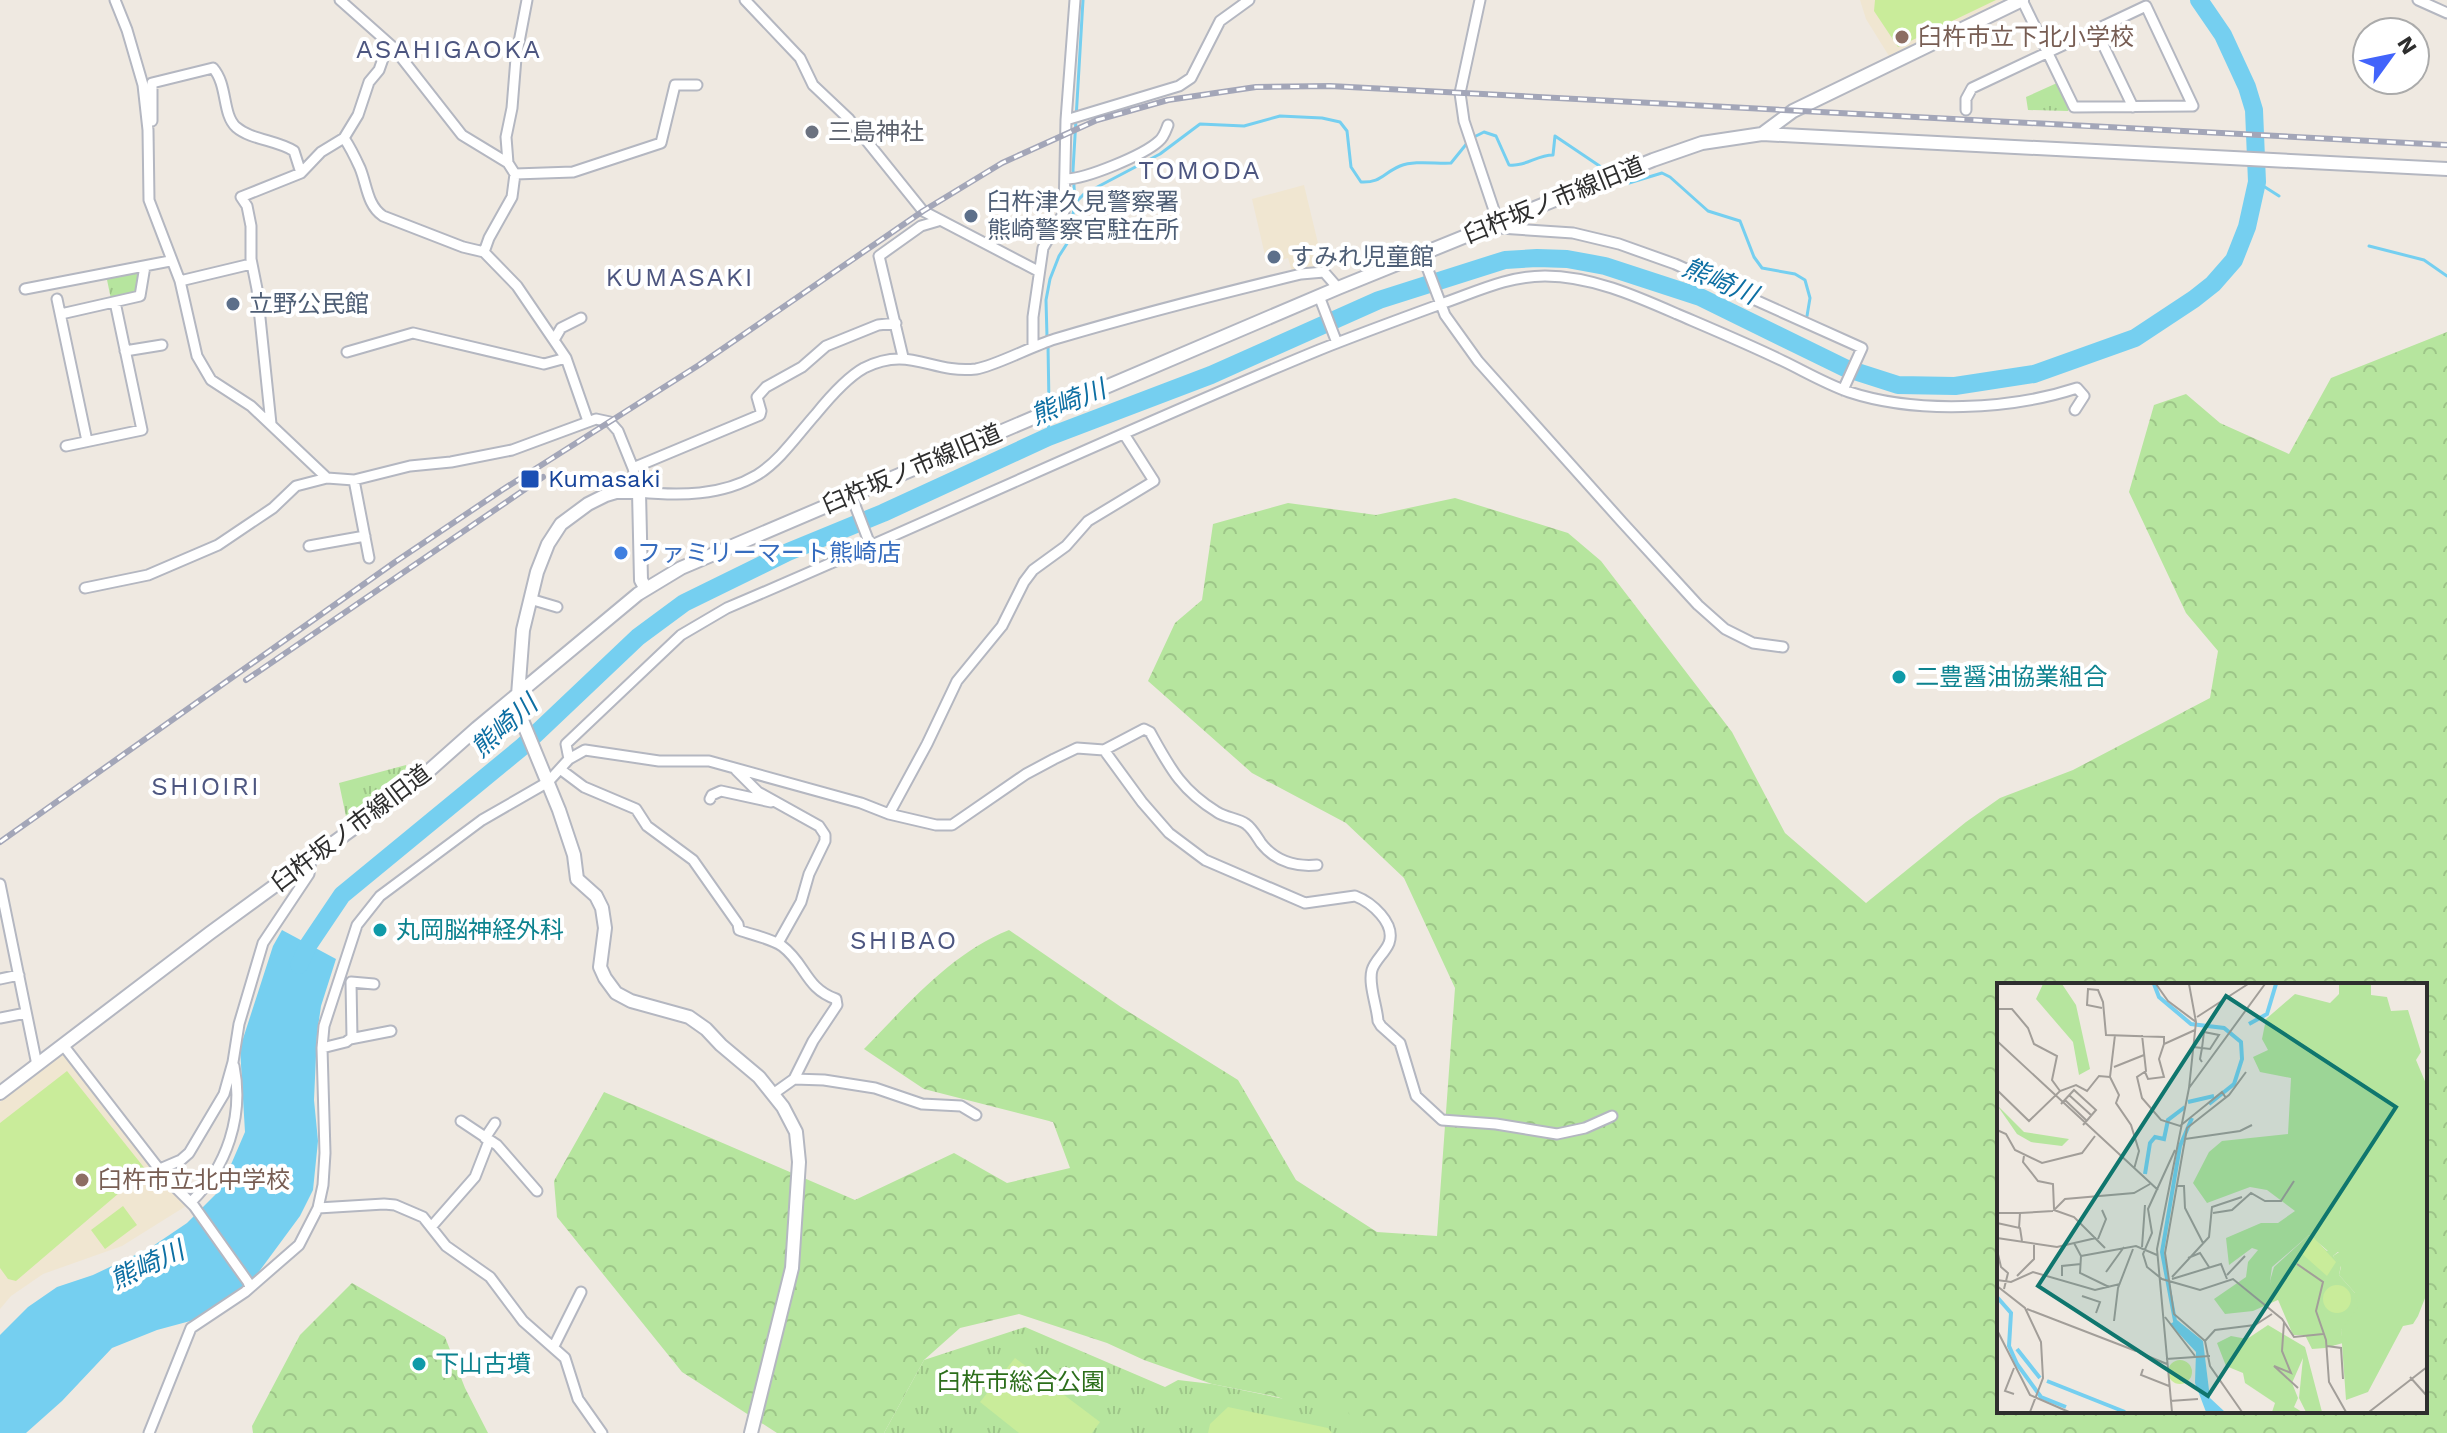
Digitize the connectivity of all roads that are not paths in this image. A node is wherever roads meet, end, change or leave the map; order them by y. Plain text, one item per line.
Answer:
1 (115, 0) edge
2 (340, 0) edge
3 (527, 0) edge
4 (745, 0) edge
5 (1075, 0) edge
6 (1249, 0) edge
7 (1480, 0) edge
8 (2022, 0) edge
9 (2418, 0) edge
10 (2447, 13) edge
11 (2096, 30) junction
12 (393, 47) junction
13 (2048, 53) junction
14 (697, 85) dead end
15 (2133, 107) junction
16 (1966, 110) dead end
17 (1072, 118) junction
18 (1168, 125) dead end
19 (148, 130) junction
20 (1762, 134) junction
21 (344, 138) junction
22 (508, 163) junction
23 (2447, 169) edge
24 (301, 173) junction
25 (515, 174) junction
26 (1071, 179) junction
27 (938, 221) junction
28 (1497, 224) junction
29 (484, 252) junction
30 (1424, 259) junction
31 (170, 261) junction
32 (251, 264) junction
33 (145, 266) junction
34 (1038, 271) junction
35 (180, 281) junction
36 (1338, 288) junction
37 (25, 289) dead end
38 (57, 299) dead end
39 (1320, 300) junction
40 (115, 302) junction
41 (1441, 304) junction
42 (61, 314) junction
43 (581, 318) dead end
44 (896, 323) junction
45 (554, 340) junction
46 (1336, 341) junction
47 (162, 345) dead end
48 (1036, 345) junction
49 (125, 351) junction
50 (347, 352) dead end
51 (903, 357) junction
52 (566, 358) junction
53 (1844, 389) junction
54 (2075, 410) dead end
55 (588, 421) junction
56 (271, 424) junction
57 (1124, 434) junction
58 (87, 441) junction
59 (66, 446) dead end
60 (633, 468) junction
61 (327, 478) junction
62 (354, 480) junction
63 (639, 492) junction
64 (852, 498) junction
65 (365, 536) junction
66 (309, 546) dead end
67 (871, 546) junction
68 (369, 558) dead end
69 (85, 588) dead end
70 (646, 589) junction
71 (532, 600) junction
72 (557, 607) dead end
73 (1783, 647) dead end
74 (517, 702) junction
75 (1104, 750) junction
76 (569, 759) junction
77 (560, 769) junction
78 (736, 770) junction
79 (548, 782) junction
80 (710, 799) dead end
81 (778, 803) junction
82 (889, 814) junction
83 (311, 859) junction
84 (1317, 865) dead end
85 (0, 885) edge
86 (778, 943) junction
87 (19, 975) junction
88 (0, 979) edge
89 (374, 984) dead end
90 (26, 1013) junction
91 (0, 1018) edge
92 (391, 1031) dead end
93 (352, 1038) junction
94 (63, 1045) junction
95 (322, 1048) junction
96 (233, 1062) junction
97 (37, 1065) junction
98 (794, 1079) junction
99 (0, 1093) edge
100 (773, 1094) junction
101 (976, 1115) dead end
102 (1612, 1116) dead end
103 (461, 1121) dead end
104 (495, 1123) dead end
105 (487, 1140) junction
106 (160, 1169) junction
107 (537, 1191) dead end
108 (192, 1204) junction
109 (318, 1208) junction
110 (432, 1226) junction
111 (249, 1284) junction
112 (581, 1292) dead end
113 (554, 1346) junction
114 (149, 1433) edge
115 (602, 1433) edge
116 (751, 1433) edge

1 - 19 street
2 - 12 street
3 - 22 street
4 - 27 street
5 - 17 street
6 - 17 street
7 - 28 street
8 - 13 street
8 - 20 street, 臼杵坂ノ市線旧道
9 - 10 street
11 - 13 street
11 - 15 street
11 - 15 street
12 - 21 street
12 - 22 street
13 - 15 street
13 - 16 street
14 - 25 street
17 - 26 street
18 - 26 street
19 - 24 street
19 - 31 street
20 - 23 street
20 - 28 street, 臼杵坂ノ市線旧道
21 - 24 street
21 - 29 street
22 - 25 street
24 - 32 street
25 - 29 street
26 - 34 street
27 - 34 street
27 - 44 street
28 - 30 street, 臼杵坂ノ市線旧道
28 - 53 street
29 - 45 street
30 - 36 street, 臼杵坂ノ市線旧道
30 - 41 street
31 - 33 street
31 - 35 street
32 - 35 street
32 - 56 street
33 - 37 street
33 - 40 street
34 - 48 street
35 - 56 street
36 - 39 street, 臼杵坂ノ市線旧道
36 - 48 street
38 - 42 street
39 - 46 street
39 - 64 street, 臼杵坂ノ市線旧道
40 - 42 street
40 - 49 street
41 - 46 street
41 - 53 street
41 - 73 street
42 - 58 street
43 - 45 street
44 - 51 street
44 - 60 street
45 - 52 street
46 - 57 street
47 - 49 street
48 - 51 street
49 - 58 street
50 - 52 street
51 - 63 street
52 - 55 street
53 - 54 street
55 - 60 street
55 - 62 street
56 - 61 street
57 - 67 street
57 - 82 street
58 - 59 street
60 - 63 street
61 - 62 street
61 - 69 street
62 - 65 street
63 - 70 street
63 - 71 street
64 - 67 street
64 - 70 street, 臼杵坂ノ市線旧道
65 - 66 street
65 - 68 street
67 - 76 street
70 - 74 street, 臼杵坂ノ市線旧道
71 - 72 street
71 - 74 street
74 - 79 street
74 - 83 street, 臼杵坂ノ市線旧道
75 - 82 street
75 - 84 street
75 - 102 street
76 - 77 street
76 - 78 street
77 - 79 street
77 - 86 street
78 - 81 street
78 - 82 street
79 - 95 street
79 - 100 street
80 - 81 street
81 - 86 street
83 - 94 street, 臼杵坂ノ市線旧道
83 - 96 street
85 - 87 street
86 - 98 street
87 - 88 street
87 - 90 street
89 - 93 street
90 - 91 street
90 - 97 street
92 - 93 street
93 - 95 street
94 - 97 street, 臼杵坂ノ市線旧道
94 - 106 street
95 - 109 street
96 - 106 street
96 - 108 street
97 - 99 street, 臼杵坂ノ市線旧道
98 - 100 street
98 - 101 street
100 - 116 street
103 - 105 street
104 - 105 street
105 - 107 street
105 - 110 street
106 - 108 street
108 - 111 street
109 - 110 street
109 - 111 street
110 - 113 street
111 - 114 street
112 - 113 street
113 - 115 street

